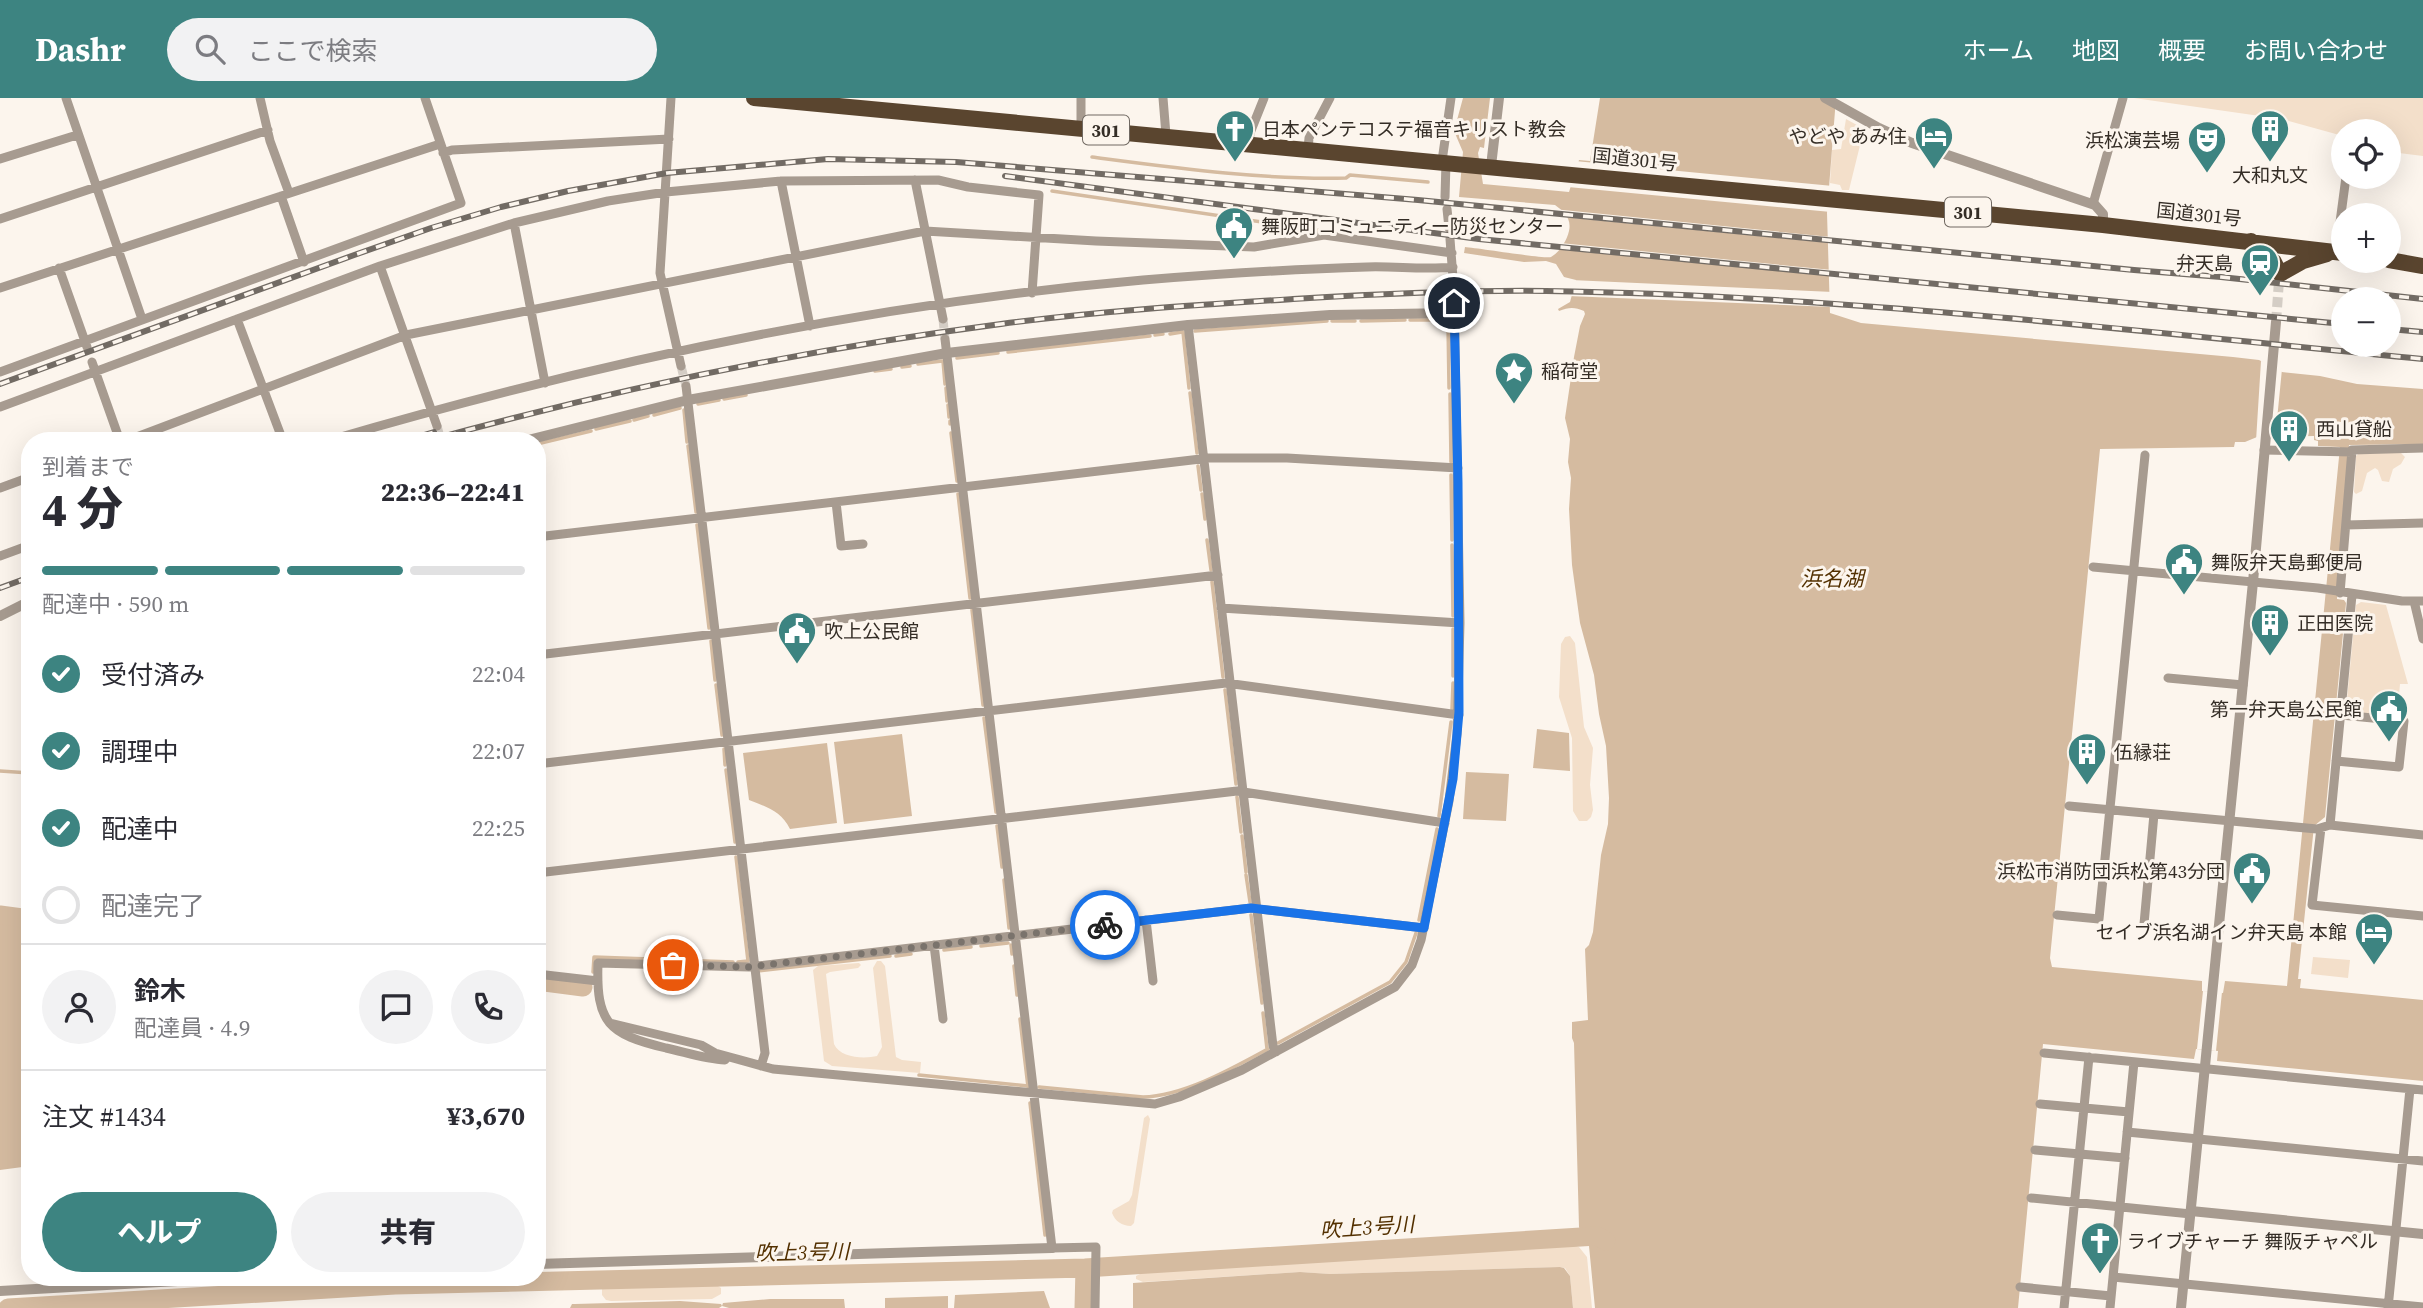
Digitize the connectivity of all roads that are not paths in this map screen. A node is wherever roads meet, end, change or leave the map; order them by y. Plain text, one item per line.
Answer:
1 (66, 98) edge
2 (260, 98) edge
3 (425, 98) edge
4 (671, 98) edge
5 (754, 98) edge
6 (1081, 98) edge
7 (1163, 98) edge
8 (1264, 98) edge
9 (1329, 98) edge
10 (1451, 98) edge
11 (1499, 98) edge
12 (1825, 98) edge
13 (2123, 98) edge
14 (780, 99) edge
15 (1081, 127) junction
16 (268, 130) junction
17 (77, 135) junction
18 (1166, 135) junction
19 (669, 139) junction
20 (1249, 144) junction
21 (442, 148) junction
22 (1308, 149) junction
23 (0, 159) edge
24 (1448, 162) junction
25 (1487, 166) junction
26 (915, 180) junction
27 (781, 181) junction
28 (95, 187) junction
29 (666, 192) junction
30 (285, 195) junction
31 (1445, 197) dead end
32 (2093, 204) junction
33 (1447, 209) dead end
34 (0, 219) edge
35 (514, 223) junction
36 (2103, 225) junction
37 (1449, 228) dead end
38 (925, 230) junction
39 (1036, 238) junction
40 (1450, 239) dead end
41 (2251, 241) junction
42 (117, 249) junction
43 (2331, 252) edge
44 (1451, 253) junction
45 (2331, 255) edge
46 (796, 257) junction
47 (304, 262) junction
48 (2401, 262) edge
49 (380, 266) junction
50 (2423, 266) edge
51 (1453, 267) junction
52 (59, 268) junction
53 (1454, 278) tunnel mouth
54 (662, 283) junction
55 (0, 288) edge
56 (1032, 293) junction
57 (1454, 297) tunnel mouth
58 (941, 304) junction
59 (531, 310) junction
60 (1454, 313) junction
61 (237, 319) junction
62 (943, 319) tunnel mouth
63 (142, 320) junction
64 (2276, 322) tunnel mouth
65 (1188, 325) junction
66 (810, 326) junction
67 (405, 335) junction
68 (945, 339) tunnel mouth
69 (86, 343) junction
70 (678, 352) junction
71 (947, 353) junction
72 (92, 362) dead end
73 (681, 366) tunnel mouth
74 (0, 372) edge
75 (545, 383) junction
76 (686, 386) tunnel mouth
77 (263, 389) junction
78 (688, 400) junction
79 (0, 407) edge
80 (433, 410) junction
81 (437, 426) tunnel mouth
82 (117, 432) edge
83 (150, 432) edge
84 (280, 432) edge
85 (358, 432) edge
86 (546, 436) edge
87 (2265, 446) junction
88 (2423, 448) edge
89 (2351, 452) junction
90 (2145, 455) dead end
91 (1204, 459) junction
92 (1458, 468) junction
93 (21, 480) edge
94 (963, 487) junction
95 (0, 488) edge
96 (836, 502) junction
97 (702, 518) junction
98 (2423, 523) edge
99 (2346, 525) junction
100 (546, 536) edge
101 (863, 544) dead end
102 (21, 548) edge
103 (0, 556) edge
104 (2094, 567) dead end
105 (2133, 571) junction
106 (1218, 575) junction
107 (2253, 582) junction
108 (2339, 593) junction
109 (2352, 595) junction
110 (2419, 601) edge
111 (977, 603) junction
112 (21, 605) edge
113 (1222, 608) junction
114 (0, 616) edge
115 (1460, 622) junction
116 (716, 634) junction
117 (2423, 639) edge
118 (546, 654) edge
119 (2168, 678) dead end
120 (1230, 684) junction
121 (2243, 685) junction
122 (989, 711) junction
123 (1458, 715) junction
124 (2341, 715) junction
125 (2404, 721) junction
126 (2417, 723) dead end
127 (728, 741) junction
128 (2336, 761) junction
129 (546, 763) edge
130 (1243, 792) junction
131 (2069, 806) dead end
132 (2110, 810) junction
133 (2154, 814) junction
134 (1002, 818) junction
135 (2230, 821) junction
136 (1445, 824) junction
137 (2322, 828) junction
138 (2423, 835) edge
139 (741, 849) junction
140 (546, 872) edge
141 (1257, 909) junction
142 (2057, 915) dead end
143 (2423, 916) edge
144 (1146, 920) junction
145 (2144, 923) dead end
146 (1424, 928) junction
147 (1016, 936) junction
148 (934, 946) junction
149 (755, 966) junction
150 (546, 975) edge
151 (598, 981) junction
152 (1153, 981) dead end
153 (943, 1019) dead end
154 (1276, 1052) junction
155 (2043, 1053) dead end
156 (2089, 1057) junction
157 (2134, 1062) junction
158 (761, 1066) junction
159 (2205, 1069) junction
160 (2410, 1089) junction
161 (2423, 1090) edge
162 (1034, 1094) junction
163 (2040, 1104) dead end
164 (2084, 1108) junction
165 (2129, 1112) junction
166 (2127, 1132) junction
167 (2198, 1139) junction
168 (2035, 1150) dead end
169 (2079, 1154) junction
170 (2125, 1158) junction
171 (2403, 1159) junction
172 (2423, 1161) edge
173 (2031, 1198) dead end
174 (2074, 1203) junction
175 (2120, 1207) junction
176 (2191, 1212) junction
177 (2396, 1231) junction
178 (2423, 1234) edge
179 (1052, 1248) junction
180 (546, 1264) edge
181 (2113, 1277) junction
182 (2184, 1284) junction
183 (89, 1286) edge
184 (2020, 1287) dead end
185 (0, 1291) edge
186 (2066, 1291) junction
187 (2111, 1296) junction
188 (2388, 1306) edge
189 (2423, 1307) edge
190 (1095, 1308) edge
191 (2064, 1308) edge
192 (2110, 1308) edge
193 (2181, 1308) edge

1 - 17 street
2 - 16 street
3 - 21 street
4 - 19 street
5 - 14 highway, 国道301号 / 301
6 - 15 street
7 - 18 street
8 - 20 street
9 - 22 street
10 - 24 street
11 - 25 street
12 - 32 street
13 - 32 street
14 - 15 highway, 国道301号 / 301
15 - 18 highway, 国道301号 / 301
16 - 28 street
16 - 30 street
17 - 23 street
17 - 28 street
18 - 20 highway, 国道301号 / 301
19 - 21 street
19 - 29 street
20 - 22 highway, 国道301号 / 301
21 - 30 street
21 - 47 street
22 - 24 highway, 国道301号 / 301
24 - 25 highway, 国道301号 / 301
24 - 31 street
25 - 36 highway, 国道301号 / 301
26 - 27 street
26 - 38 street
26 - 39 street
27 - 29 street
27 - 46 street
28 - 34 street
28 - 42 street
29 - 35 street
29 - 54 street
30 - 42 street
30 - 47 street
32 - 36 street
33 - 37 street
35 - 49 street
35 - 59 street
36 - 41 highway, 国道301号 / 301
38 - 39 street
38 - 46 street
38 - 58 street
39 - 44 street
39 - 56 street
40 - 44 street
41 - 43 highway, 国道301号 / 301
41 - 45 highway
42 - 52 street
42 - 63 street
44 - 51 street
46 - 54 street
46 - 66 street
47 - 63 street
48 - 50 highway
49 - 61 street
49 - 67 street
51 - 53 street
51 - 56 street
52 - 55 street
52 - 69 street
54 - 59 street
54 - 70 street
56 - 58 street
57 - 60 street
58 - 62 street
58 - 66 street
59 - 67 street
59 - 75 street
60 - 65 street
60 - 92 street
61 - 77 street
61 - 79 street
63 - 69 street
64 - 87 street
65 - 71 street
65 - 91 street
66 - 70 street
67 - 77 street
67 - 80 street
68 - 71 street
69 - 74 street
70 - 73 street
70 - 75 street
71 - 78 street
71 - 94 street
72 - 82 street
75 - 80 street
76 - 78 street
77 - 83 street
77 - 84 street
78 - 86 street
78 - 97 street
80 - 81 street
80 - 85 street
87 - 89 street
87 - 107 street
88 - 89 street
89 - 99 street
90 - 105 street
91 - 92 street
91 - 94 street
91 - 106 street
92 - 115 street
93 - 95 street
94 - 96 street
94 - 111 street
96 - 97 street
96 - 101 street
97 - 100 street
97 - 116 street
98 - 99 street
99 - 108 street
102 - 103 street
104 - 105 street
105 - 107 street
105 - 132 street
106 - 111 street
106 - 113 street
107 - 108 street
107 - 121 street
108 - 109 street
109 - 110 street
109 - 124 street
110 - 117 street
111 - 116 street
111 - 122 street
112 - 114 street
113 - 115 street
113 - 120 street
115 - 123 street
116 - 118 street
116 - 127 street
119 - 121 street
120 - 122 street
120 - 123 street
120 - 130 street
121 - 135 street
122 - 127 street
122 - 134 street
123 - 136 street
124 - 125 street
124 - 128 street
125 - 126 street
125 - 128 street
127 - 129 street
127 - 139 street
128 - 137 street
130 - 134 street
130 - 136 street
130 - 141 street
131 - 132 street
132 - 133 street
132 - 142 street
133 - 135 street
133 - 145 street
134 - 139 street
134 - 147 street
135 - 137 street
135 - 159 street
136 - 146 street
137 - 138 street
137 - 143 street
139 - 140 street
139 - 149 street
141 - 144 street
141 - 146 street
141 - 154 street
144 - 147 street
144 - 152 street
146 - 154 street
147 - 148 street
147 - 162 street
148 - 149 street
148 - 153 street
149 - 151 street
149 - 158 street
150 - 151 street
151 - 158 street
154 - 162 street
155 - 156 street
156 - 157 street
156 - 164 street
157 - 159 street
157 - 165 street
158 - 162 street
159 - 160 street
159 - 167 street
160 - 161 street
160 - 171 street
162 - 179 street
163 - 164 street
164 - 165 street
164 - 169 street
165 - 166 street
166 - 167 street
166 - 170 street
167 - 171 street
167 - 176 street
168 - 169 street
169 - 170 street
169 - 174 street
170 - 175 street
171 - 172 street
171 - 177 street
173 - 174 street
174 - 175 street
174 - 186 street
175 - 176 street
175 - 181 street
176 - 177 street
176 - 182 street
177 - 178 street
177 - 188 street
179 - 180 street
179 - 190 street
181 - 182 street
181 - 187 street
182 - 188 street
182 - 193 street
183 - 185 street
184 - 186 street
186 - 187 street
186 - 191 street
187 - 192 street
188 - 189 street

